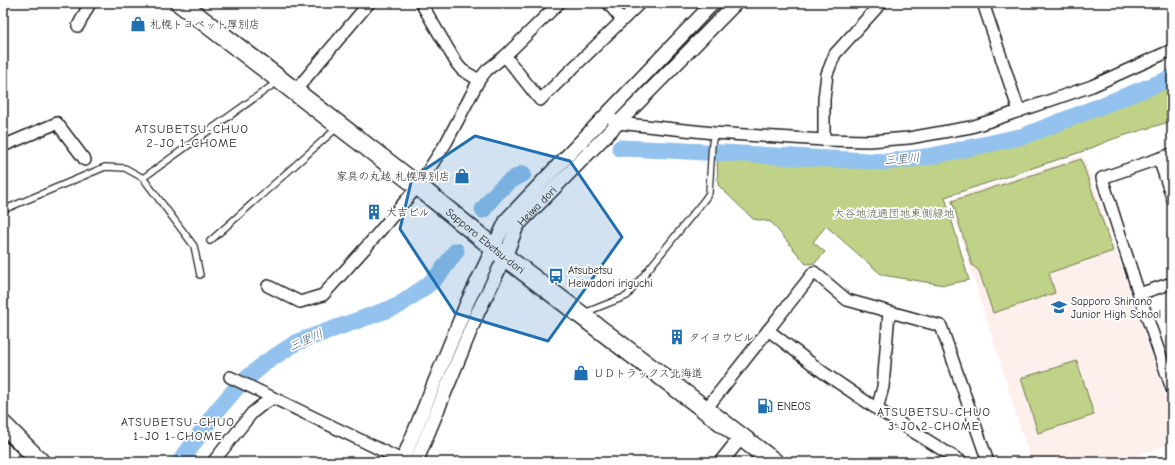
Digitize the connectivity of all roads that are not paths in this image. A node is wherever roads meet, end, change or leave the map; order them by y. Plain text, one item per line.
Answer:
1 (90, 3) edge
2 (180, 3) edge
3 (369, 3) edge
4 (421, 3) edge
5 (559, 3) edge
6 (608, 3) edge
7 (640, 3) edge
8 (713, 3) edge
9 (736, 3) edge
10 (882, 3) edge
11 (983, 3) edge
12 (622, 20) junction
13 (78, 26) dead end
14 (1172, 50) edge
15 (505, 56) junction
16 (280, 79) junction
17 (478, 80) junction
18 (295, 91) junction
19 (1019, 111) junction
20 (607, 114) junction
21 (617, 123) junction
22 (340, 126) junction
23 (713, 139) junction
24 (824, 140) junction
25 (3, 146) edge
26 (1172, 154) edge
27 (1159, 159) junction
28 (85, 160) dead end
29 (143, 178) junction
30 (418, 186) junction
31 (1172, 197) edge
32 (3, 210) edge
33 (210, 241) dead end
34 (499, 253) junction
35 (200, 276) dead end
36 (1172, 282) edge
37 (268, 286) dead end
38 (1139, 294) junction
39 (889, 312) junction
40 (580, 315) junction
41 (768, 330) junction
42 (232, 378) dead end
43 (1172, 389) edge
44 (273, 398) junction
45 (706, 409) junction
46 (877, 409) junction
47 (3, 424) edge
48 (741, 437) junction
49 (3, 451) edge
50 (403, 461) edge
51 (14, 462) edge
52 (41, 462) edge
53 (213, 462) edge
54 (416, 462) edge
55 (721, 462) edge
56 (774, 462) edge
57 (962, 462) edge
58 (988, 462) edge

1 - 13 street
2 - 16 highway, Sapporo Ebetsu-dori
3 - 18 street
4 - 17 street
5 - 15 street
6 - 12 street
7 - 12 street
8 - 20 street, Heiwa dori
9 - 21 street, Heiwa dori
10 - 24 street
11 - 19 street
12 - 15 street
14 - 19 street
15 - 17 street
16 - 18 highway, Sapporo Ebetsu-dori
16 - 29 lane
17 - 30 street
18 - 22 highway, Sapporo Ebetsu-dori
19 - 24 street
20 - 21 street
20 - 34 street, Heiwa dori
21 - 23 street
21 - 34 street, Heiwa dori
22 - 30 highway, Sapporo Ebetsu-dori
22 - 33 lane
23 - 24 street
23 - 40 lane
25 - 28 street
26 - 27 street
27 - 31 street
27 - 38 street
29 - 32 lane
29 - 35 lane
30 - 34 highway, Sapporo Ebetsu-dori
30 - 37 street
34 - 40 highway, Sapporo Ebetsu-dori
34 - 50 street, Heiwa dori
34 - 54 street, Heiwa dori
36 - 38 street
38 - 43 street
39 - 41 street
39 - 46 street
39 - 58 street
40 - 45 highway, Sapporo Ebetsu-dori
41 - 45 street
41 - 46 street
42 - 44 street
44 - 50 street
44 - 53 street
45 - 48 highway, Sapporo Ebetsu-dori
46 - 57 street
47 - 52 main road
48 - 55 street
48 - 56 highway, Sapporo Ebetsu-dori
49 - 51 main road

